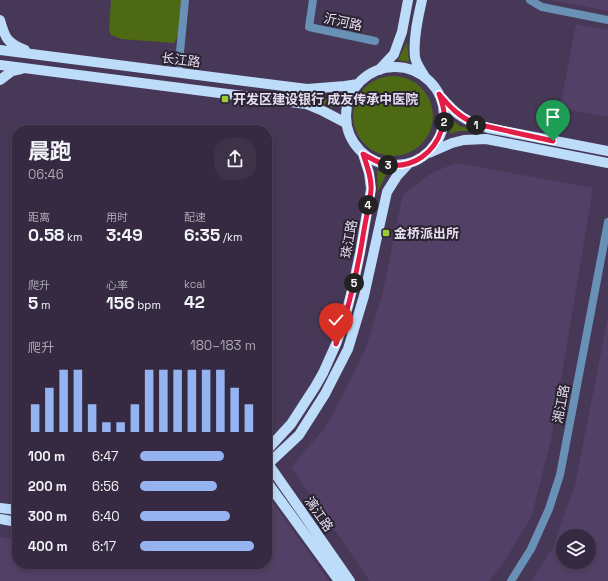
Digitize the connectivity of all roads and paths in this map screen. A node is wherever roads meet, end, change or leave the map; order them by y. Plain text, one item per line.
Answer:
1 (185, 0) edge
2 (313, 0) edge
3 (408, 0) edge
4 (422, 0) edge
5 (530, 0) edge
6 (0, 20) edge
7 (608, 20) edge
8 (375, 41) dead end
9 (0, 50) edge
10 (44, 56) junction
11 (0, 65) edge
12 (28, 69) junction
13 (379, 70) junction
14 (178, 73) junction
15 (426, 78) junction
16 (0, 80) edge
17 (358, 84) junction
18 (439, 94) junction
19 (346, 123) junction
20 (608, 152) edge
21 (363, 154) junction
22 (424, 156) junction
23 (409, 163) junction
24 (608, 163) edge
25 (608, 222) edge
26 (272, 445) edge
27 (272, 459) edge
28 (272, 471) edge
29 (272, 489) edge
30 (0, 508) edge
31 (12, 509) edge
32 (0, 519) edge
33 (12, 521) edge
34 (339, 581) edge
35 (350, 581) edge
36 (511, 581) edge

1 - 14 street
2 - 8 street, 沂河路
3 - 13 main road
4 - 15 main road
5 - 7 street
6 - 10 main road
9 - 10 main road, 长江路
10 - 14 main road, 长江路
11 - 12 main road
12 - 16 main road
12 - 19 main road
13 - 15 main road
13 - 17 main road
14 - 17 main road, 长江路
15 - 18 main road
17 - 19 main road
18 - 20 main road
18 - 22 main road
19 - 21 main road
21 - 23 main road
21 - 26 main road, 珠江路
22 - 23 main road
22 - 24 main road
23 - 27 main road
25 - 36 street, 湘江路
28 - 35 main road, 漓江路
29 - 34 main road, 漓江路
30 - 31 main road
32 - 33 main road

